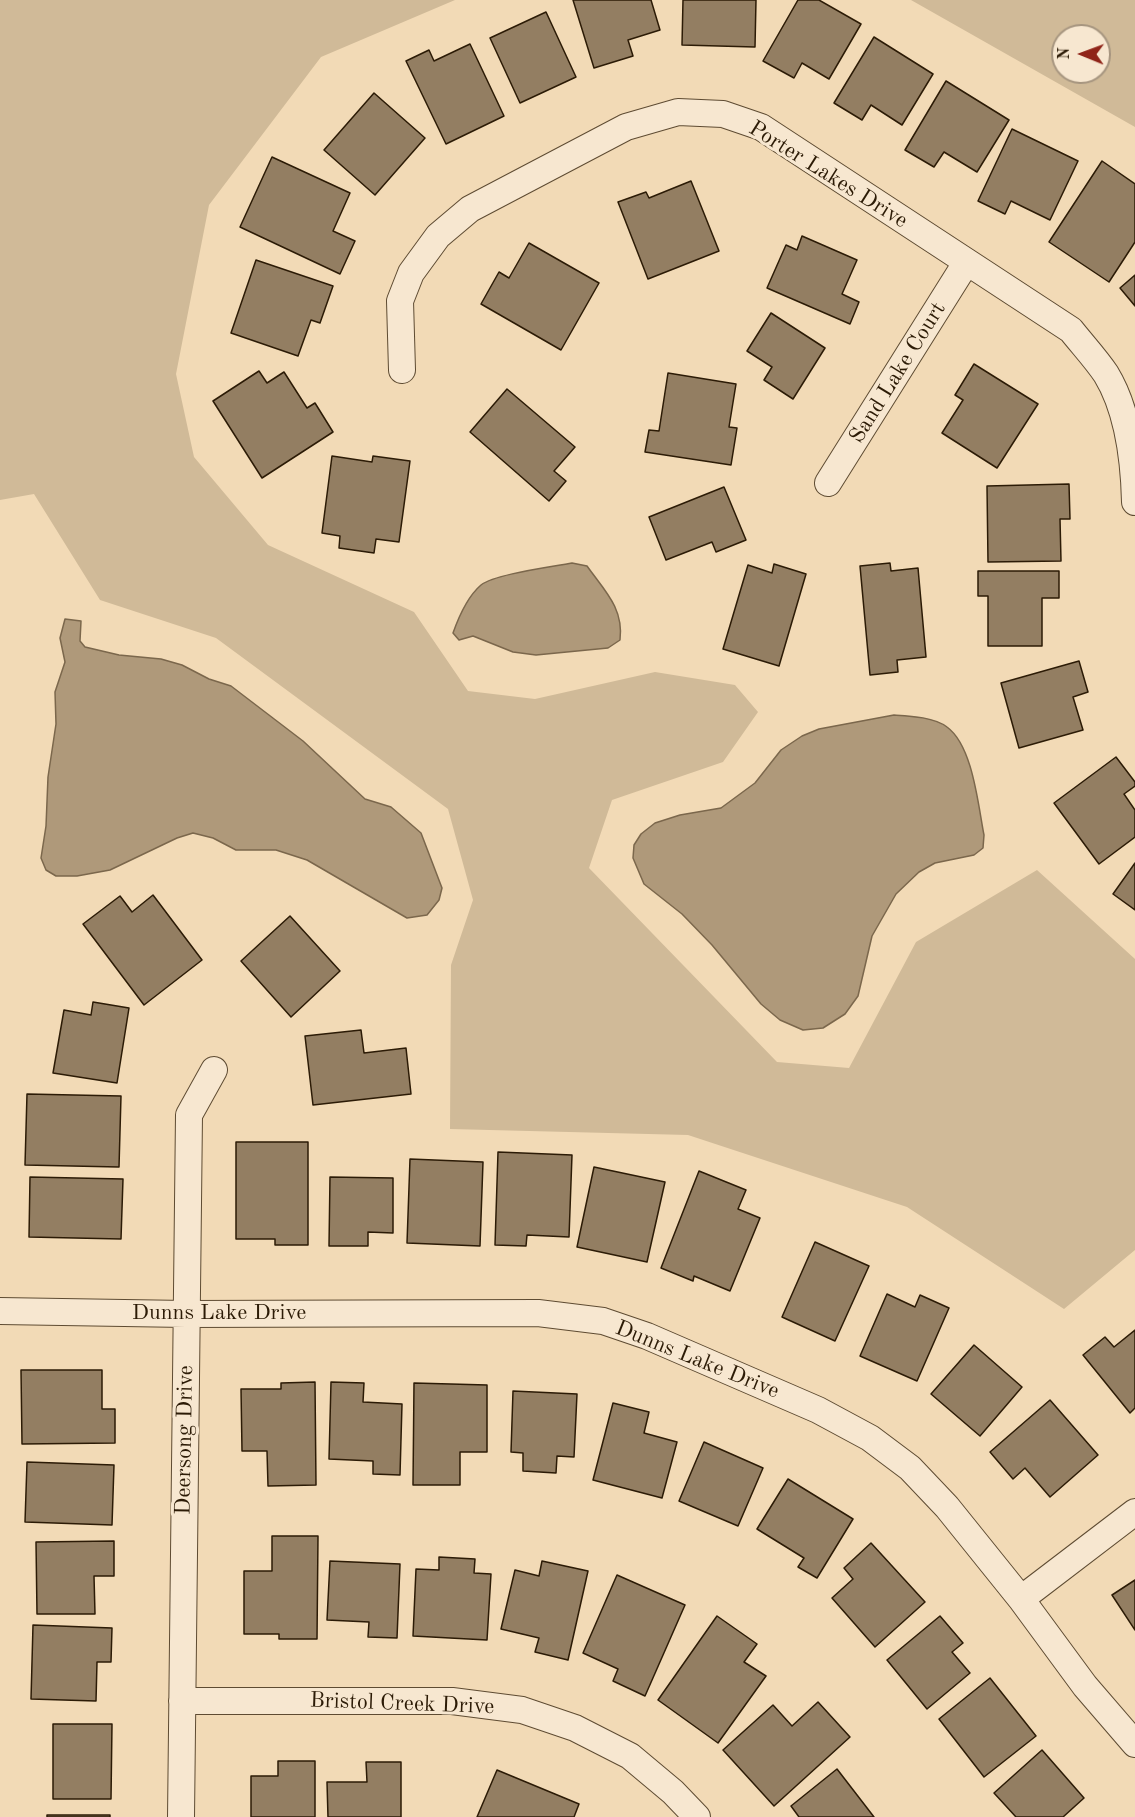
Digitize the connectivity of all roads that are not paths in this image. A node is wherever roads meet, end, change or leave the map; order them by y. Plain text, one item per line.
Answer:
1 (966, 263) junction
2 (402, 370) dead end
3 (828, 483) dead end
4 (1135, 501) edge
5 (214, 1070) dead end
6 (0, 1311) edge
7 (186, 1314) junction
8 (1135, 1512) edge
9 (1021, 1599) junction
10 (182, 1701) junction
11 (1135, 1744) edge
12 (181, 1817) edge
13 (697, 1817) edge

1 - 2 street, Porter Lakes Drive
1 - 3 street, Sand Lake Court
1 - 4 street, Porter Lakes Drive
5 - 7 street, Deersong Drive
6 - 7 street, Dunns Lake Drive
7 - 9 street, Dunns Lake Drive
7 - 10 street, Deersong Drive
8 - 9 street
9 - 11 street, Dunns Lake Drive
10 - 12 street, Deersong Drive
10 - 13 street, Bristol Creek Drive

